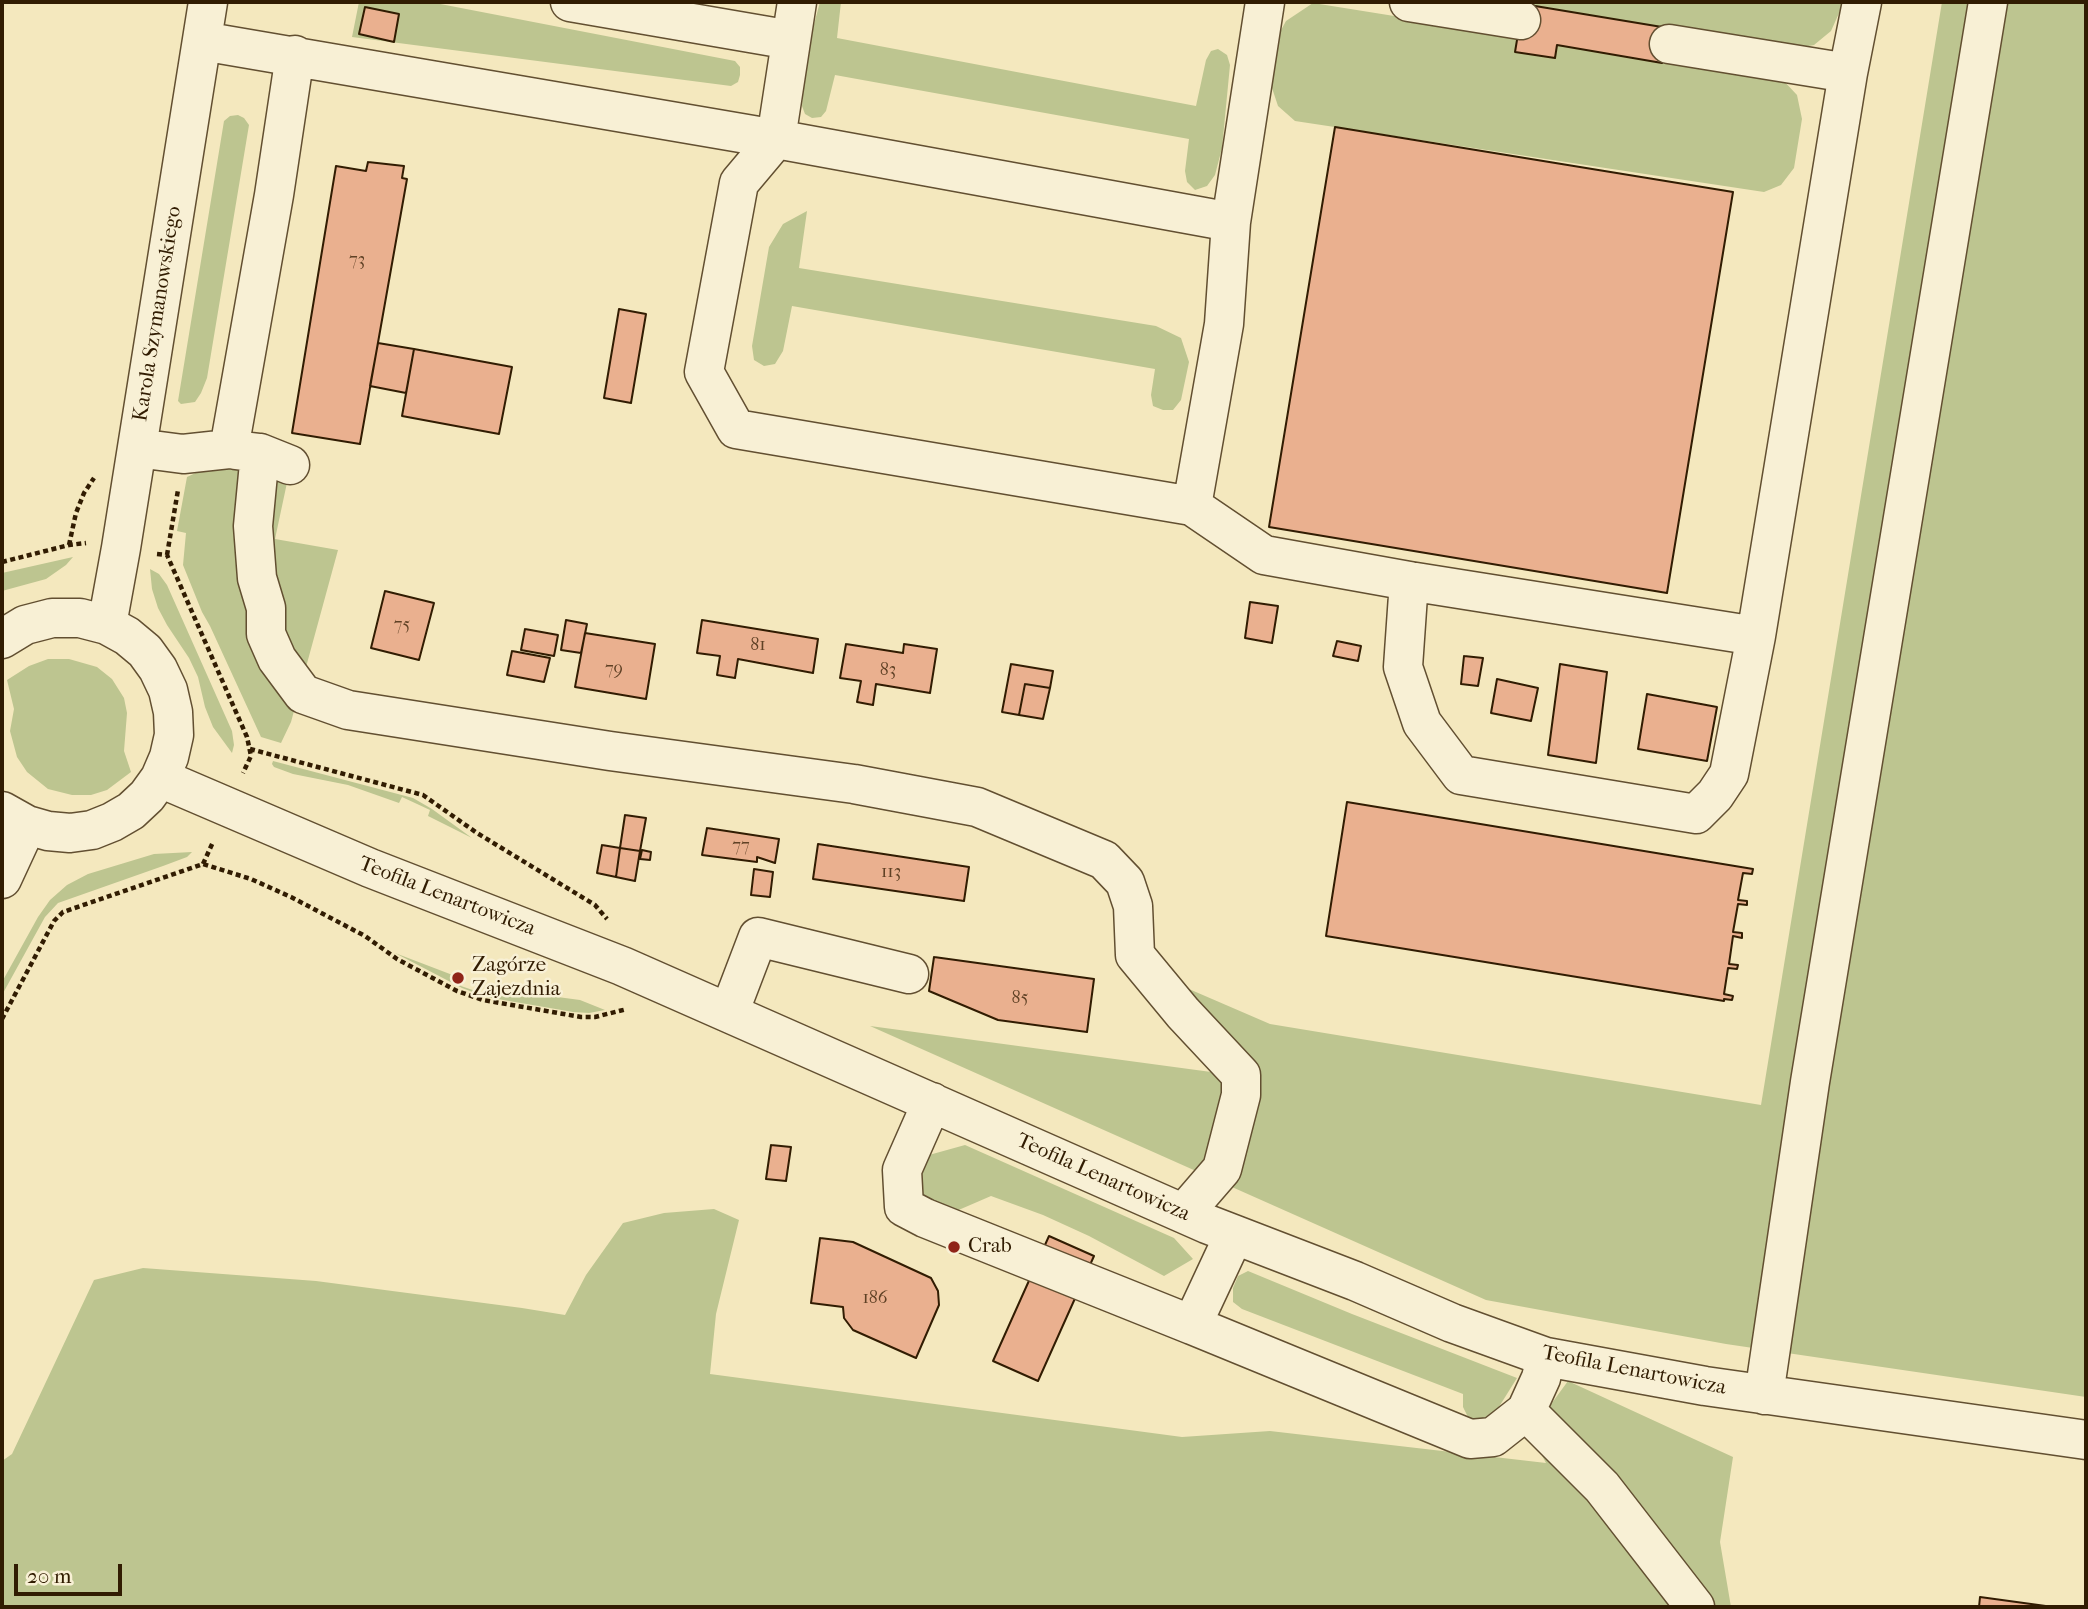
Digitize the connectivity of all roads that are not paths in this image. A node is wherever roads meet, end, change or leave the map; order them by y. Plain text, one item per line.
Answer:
1 (208, 2) edge
2 (570, 2) edge
3 (796, 2) edge
4 (1265, 2) edge
5 (1409, 2) edge
6 (1862, 2) edge
7 (1988, 2) edge
8 (1521, 20) dead end
9 (791, 40) junction
10 (202, 41) junction
11 (1669, 44) dead end
12 (295, 55) junction
13 (1848, 73) junction
14 (776, 139) junction
15 (1231, 222) junction
16 (137, 448) junction
17 (260, 456) junction
18 (1192, 506) junction
19 (1409, 581) junction
20 (107, 625) junction
21 (10, 630) edge
22 (1756, 636) junction
23 (160, 778) junction
24 (14, 818) edge
25 (2, 879) edge
26 (909, 974) dead end
27 (729, 1013) junction
28 (932, 1102) junction
29 (1184, 1213) junction
30 (1234, 1235) junction
31 (1192, 1325) junction
32 (1546, 1357) junction
33 (1764, 1395) junction
34 (1526, 1411) junction
35 (2086, 1440) edge
36 (1695, 1607) edge

1 - 10 street, Karola Szymanowskiego
2 - 9 street
3 - 9 street
4 - 15 street
5 - 8 street
6 - 13 street
7 - 33 street
9 - 14 street
10 - 12 street
10 - 16 street, Karola Szymanowskiego
11 - 13 street
12 - 14 street
12 - 17 street
13 - 22 street
14 - 15 street
14 - 18 street
15 - 18 street
16 - 17 street
16 - 20 street, Karola Szymanowskiego
17 - 29 street
18 - 19 street
19 - 22 street
19 - 22 street
20 - 21 street
20 - 23 street
23 - 24 street
23 - 27 street, Teofila Lenartowicza
24 - 25 street
26 - 27 street
27 - 28 street, Teofila Lenartowicza
28 - 29 street, Teofila Lenartowicza
28 - 31 street
29 - 30 street, Teofila Lenartowicza
30 - 31 street
30 - 32 street, Teofila Lenartowicza
31 - 34 street
32 - 33 street, Teofila Lenartowicza
32 - 34 street
33 - 35 street, Teofila Lenartowicza
34 - 36 street

